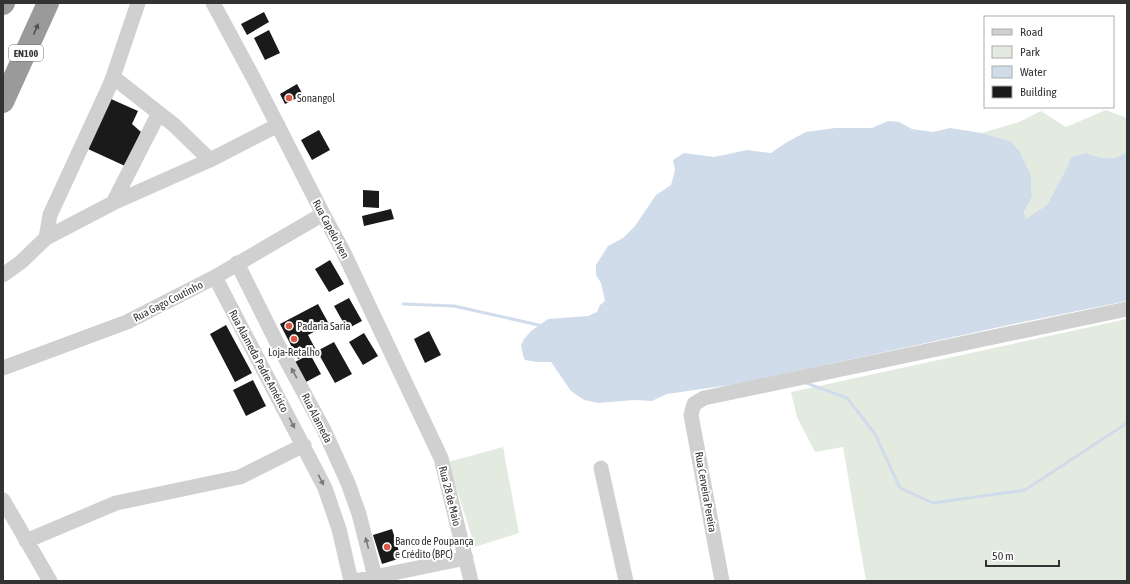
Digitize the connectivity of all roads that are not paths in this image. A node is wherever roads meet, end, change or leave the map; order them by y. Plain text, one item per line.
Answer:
1 (48, 3) edge
2 (138, 3) edge
3 (213, 3) edge
4 (112, 77) junction
5 (3, 102) edge
6 (159, 114) junction
7 (278, 125) junction
8 (210, 160) junction
9 (113, 204) junction
10 (323, 214) junction
11 (46, 238) junction
12 (237, 263) junction
13 (3, 274) edge
14 (215, 276) junction
15 (1127, 309) edge
16 (3, 368) edge
17 (304, 445) junction
18 (441, 458) joint
19 (601, 468) dead end
20 (3, 500) edge
21 (26, 541) junction
22 (466, 558) junction
23 (376, 578) edge
24 (50, 581) edge
25 (353, 581) edge
26 (471, 581) edge
27 (626, 581) edge
28 (722, 581) edge

5 -> 1 highway, EN100
2 - 4 street
3 - 7 street, Rua Capelo Iven
4 - 6 street
4 - 11 street
6 - 8 street
6 - 9 street
7 - 8 street
7 - 10 street, Rua Capelo Iven
8 - 9 street
9 - 11 street
10 - 12 street, Rua Gago Coutinho
10 - 18 street, Rua Capelo Iven
11 - 13 street
12 - 14 street, Rua Gago Coutinho
23 -> 12 street, Rua Alameda
14 - 16 street, Rua Gago Coutinho
14 -> 17 street, Rua Alameda Padre Américo
15 - 28 street, Rua Cerveira Pereira
17 - 21 street
17 -> 25 street
18 - 22 street, Rua 28 de Maio
19 - 27 street
20 - 21 street
21 - 24 street
22 - 23 street
22 - 26 street, Rua 28 de Maio
23 - 25 street

